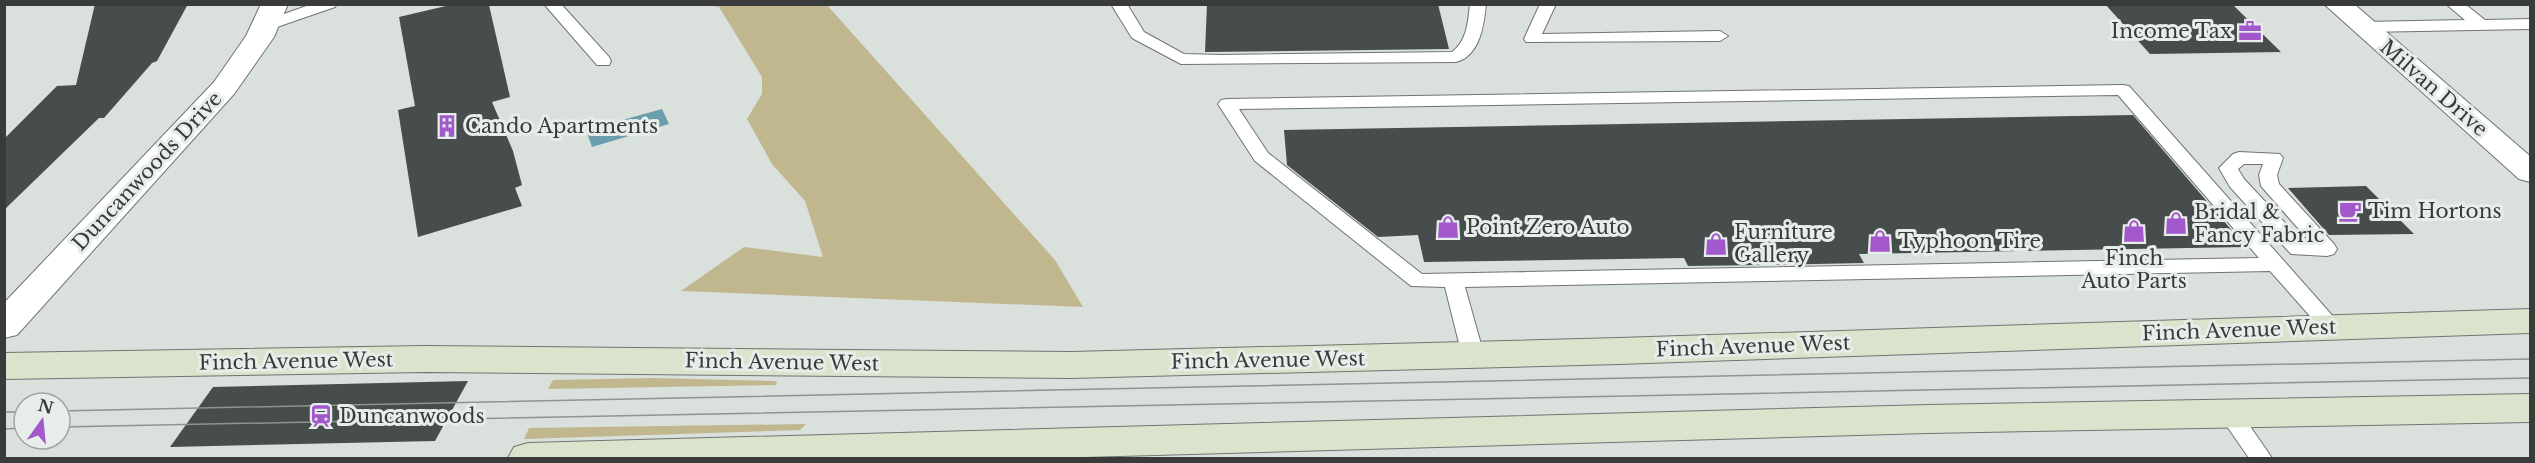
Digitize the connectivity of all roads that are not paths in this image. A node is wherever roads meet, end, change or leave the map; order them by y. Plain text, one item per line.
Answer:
1 (329, 4) edge
2 (552, 4) edge
3 (1119, 4) edge
4 (1478, 4) edge
5 (1548, 4) edge
6 (2337, 4) edge
7 (2454, 4) edge
8 (270, 15) edge
9 (2530, 24) edge
10 (2481, 25) junction
11 (2364, 27) junction
12 (1720, 36) dead end
13 (603, 61) dead end
14 (2530, 171) edge
15 (2327, 249) joint
16 (2273, 264) junction
17 (1453, 280) junction
18 (2530, 321) edge
19 (4, 326) edge
20 (2331, 327) junction
21 (1473, 355) junction
22 (4, 366) edge
23 (2530, 408) edge
24 (2228, 412) junction
25 (528, 459) edge
26 (2261, 459) edge

1 - 8 lane
2 - 13 lane
3 - 4 lane
5 - 12 lane
6 - 11 street, Milvan Drive
7 - 10 lane
8 - 19 street, Duncanwoods Drive
9 - 10 lane
10 - 11 lane
11 - 14 street, Milvan Drive
15 - 15 lane
16 - 17 lane
16 - 17 lane
16 - 20 lane
17 - 21 lane
18 - 20 main road, Finch Avenue West
20 - 21 main road, Finch Avenue West
21 - 22 main road, Finch Avenue West
23 - 24 main road
24 - 25 main road
24 - 26 lane

